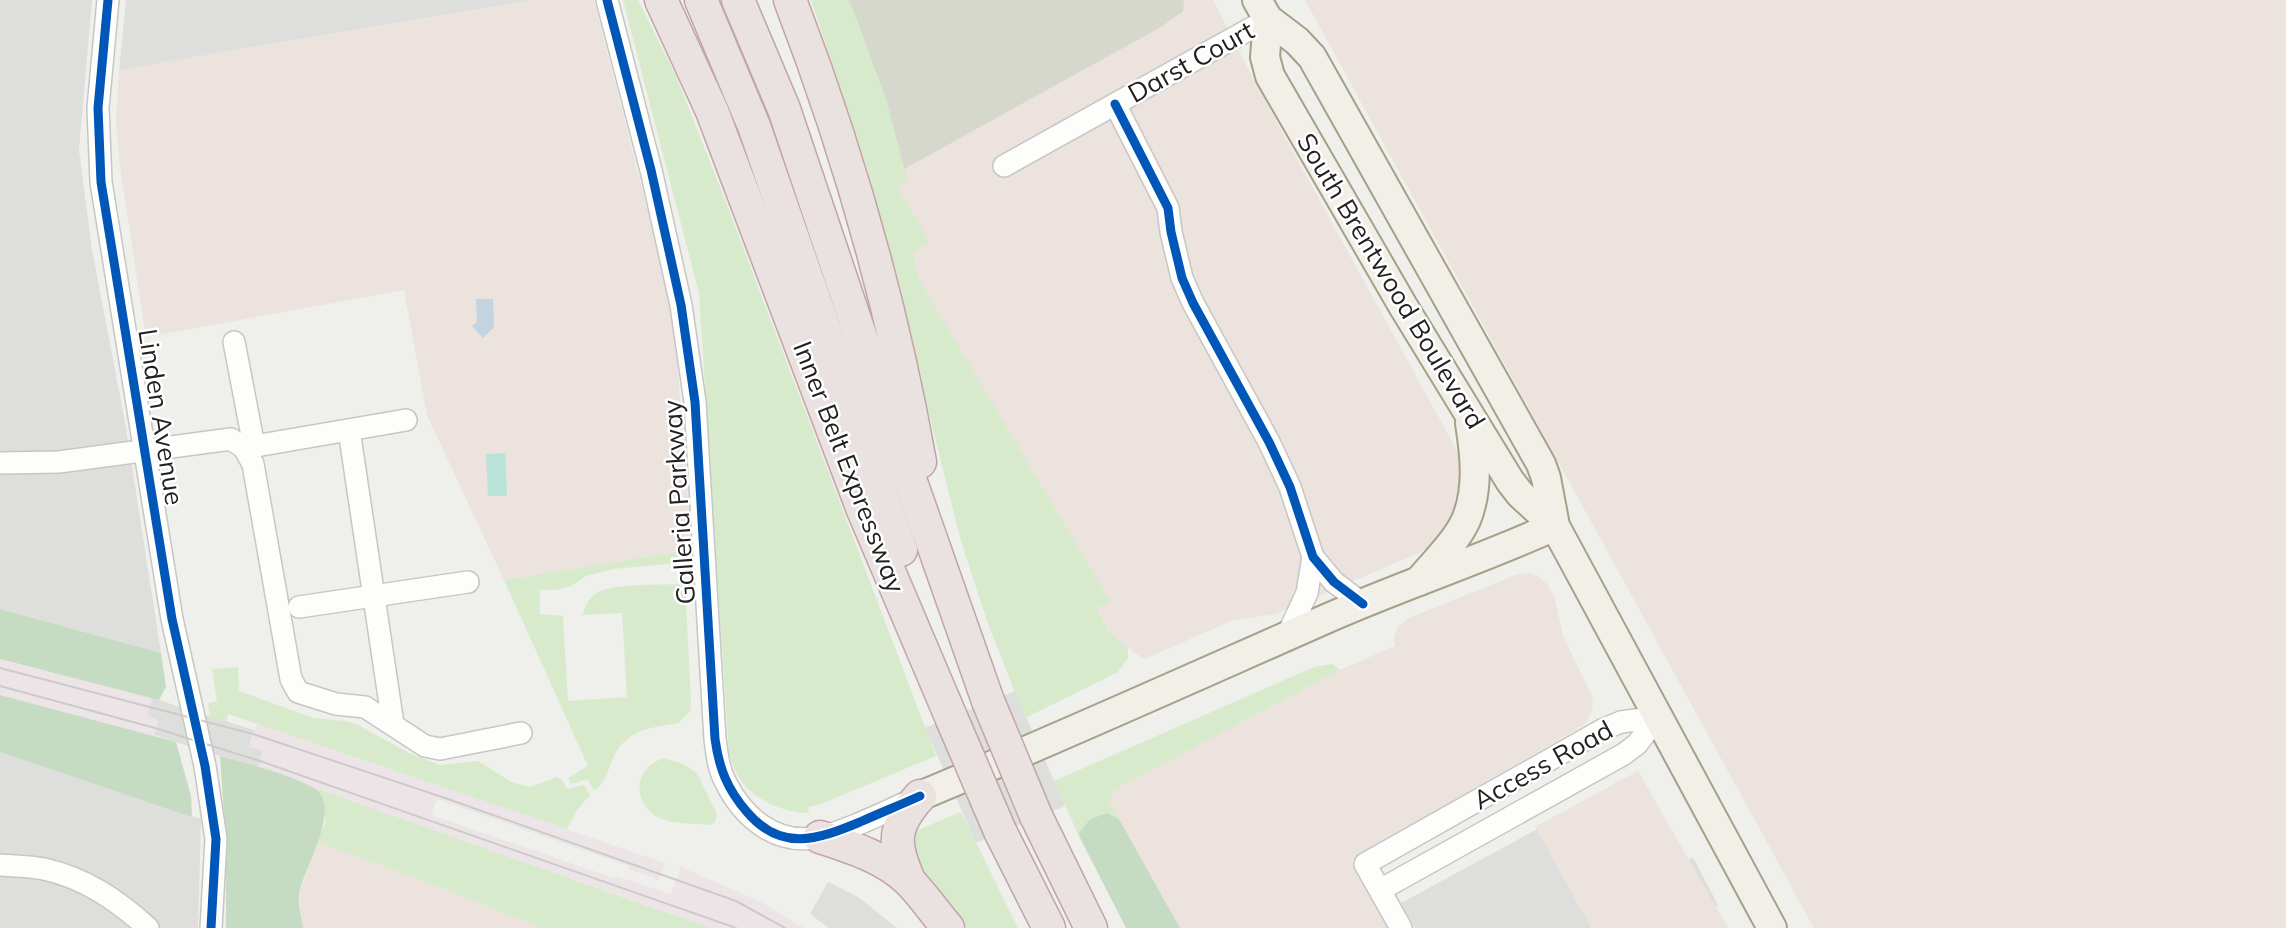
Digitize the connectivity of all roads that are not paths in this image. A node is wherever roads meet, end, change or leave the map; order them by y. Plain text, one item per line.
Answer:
1 (108, 0) edge
2 (607, 0) edge
3 (661, 0) edge
4 (701, 0) edge
5 (738, 0) edge
6 (790, 0) edge
7 (1262, 9) edge
8 (1115, 104) junction
9 (1004, 166) dead end
10 (234, 342) dead end
11 (1468, 413) junction
12 (406, 420) dead end
13 (349, 430) junction
14 (249, 447) junction
15 (146, 450) junction
16 (0, 463) edge
17 (1555, 526) junction
18 (930, 536) junction
19 (1313, 557) junction
20 (468, 582) dead end
21 (1418, 582) junction
22 (374, 596) junction
23 (1363, 604) junction
24 (299, 607) dead end
25 (1287, 636) junction
26 (936, 679) junction
27 (1658, 717) junction
28 (393, 724) junction
29 (521, 733) dead end
30 (920, 796) junction
31 (820, 837) junction
32 (0, 865) edge
33 (909, 880) junction
34 (1380, 890) junction
35 (148, 928) edge
36 (211, 928) edge
37 (948, 928) edge
38 (1049, 928) edge
39 (1091, 928) edge
40 (1401, 928) edge
41 (1772, 928) edge

1 - 15 street, Linden Avenue
2 - 31 street, Galleria Parkway
3 - 26 highway, Inner Belt Expressway
4 - 26 highway
5 - 18 highway, Inner Belt Expressway
6 - 18 highway
7 - 8 street, Darst Court
7 - 11 main road, South Brentwood Boulevard
7 - 17 main road, South Brentwood Boulevard
8 - 9 street, Darst Court
8 - 19 street
10 - 14 street
11 - 17 main road, South Brentwood Boulevard
11 - 21 main road
12 - 13 street
13 - 14 street
13 - 22 street
14 - 15 street
14 - 28 street
15 - 16 street
15 - 36 street, Linden Avenue
17 - 21 main road, Galleria Parkway
17 - 27 main road, South Brentwood Boulevard
18 - 39 highway, Inner Belt Expressway, bridge
19 - 23 street
19 - 25 street
20 - 22 street
21 - 23 main road, Galleria Parkway
22 - 24 street
22 - 28 street
23 - 25 main road, Galleria Parkway
25 - 30 main road, Galleria Parkway
26 - 38 highway, Inner Belt Expressway, bridge
27 - 34 street, Access Road
27 - 34 street, Access Road
27 - 41 main road, South Brentwood Boulevard
28 - 29 street
30 - 31 street, Galleria Parkway
30 - 33 highway
31 - 33 highway
32 - 35 street
33 - 37 highway
34 - 40 street

